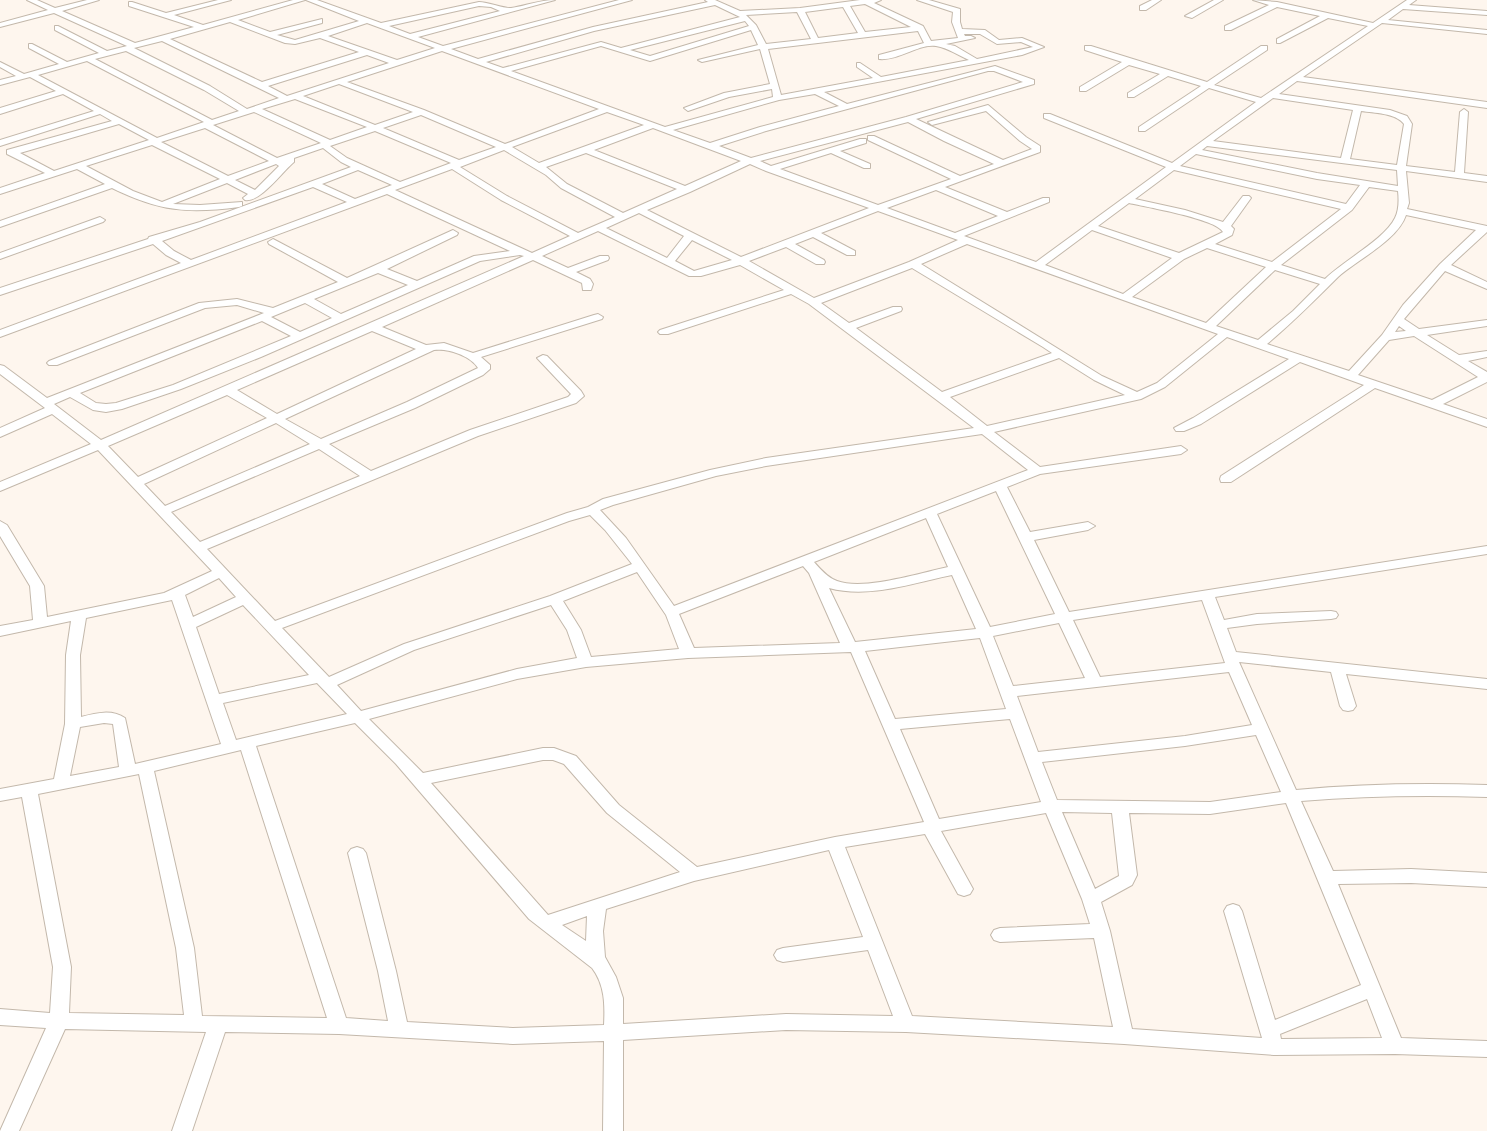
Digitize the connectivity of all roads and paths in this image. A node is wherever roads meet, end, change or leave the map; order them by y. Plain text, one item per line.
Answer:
1 (31, 0) edge
2 (95, 0) edge
3 (184, 0) edge
4 (227, 0) edge
5 (301, 0) edge
6 (310, 0) edge
7 (510, 0) edge
8 (551, 0) edge
9 (628, 0) edge
10 (877, 0) edge
11 (921, 0) edge
12 (947, 0) edge
13 (1158, 0) edge
14 (1219, 0) edge
15 (1257, 0) edge
16 (1412, 0) edge
17 (712, 1) edge
18 (867, 2) junction
19 (132, 4) dead end
20 (939, 4) junction
21 (1277, 4) junction
22 (492, 5) junction
23 (846, 5) junction
24 (199, 6) junction
25 (1403, 7) junction
26 (1143, 8) dead end
27 (800, 10) junction
28 (55, 11) junction
29 (507, 12) junction
30 (1487, 13) edge
31 (167, 15) junction
32 (1327, 15) junction
33 (743, 16) junction
34 (1189, 16) dead end
35 (230, 19) junction
36 (319, 21) dead end
37 (366, 21) junction
38 (726, 23) junction
39 (1377, 23) junction
40 (0, 25) edge
41 (379, 26) junction
42 (202, 27) junction
43 (753, 27) junction
44 (58, 28) dead end
45 (920, 28) junction
46 (1228, 28) dead end
47 (742, 30) junction
48 (1487, 32) edge
49 (270, 35) junction
50 (863, 35) junction
51 (961, 35) junction
52 (321, 36) junction
53 (408, 37) junction
54 (162, 38) junction
55 (816, 41) junction
56 (1280, 41) dead end
57 (931, 44) junction
58 (32, 46) dead end
59 (130, 47) junction
60 (762, 47) junction
61 (1088, 48) dead end
62 (1264, 48) dead end
63 (441, 49) junction
64 (621, 50) junction
65 (368, 52) junction
66 (107, 54) junction
67 (882, 57) dead end
68 (89, 59) junction
69 (702, 60) dead end
70 (974, 60) junction
71 (476, 62) junction
72 (1128, 62) junction
73 (397, 63) junction
74 (0, 64) edge
75 (67, 65) junction
76 (860, 65) dead end
77 (501, 71) junction
78 (1166, 74) junction
79 (28, 76) junction
80 (879, 79) junction
81 (1297, 79) junction
82 (340, 82) junction
83 (0, 83) edge
84 (261, 85) junction
85 (775, 86) junction
86 (1208, 86) junction
87 (1083, 89) dead end
88 (65, 91) junction
89 (816, 91) junction
90 (1271, 95) junction
91 (295, 96) junction
92 (1131, 96) dead end
93 (778, 98) junction
94 (286, 99) junction
95 (232, 102) junction
96 (1262, 102) junction
97 (270, 104) junction
98 (1487, 105) edge
99 (847, 107) junction
100 (688, 108) dead end
101 (1358, 108) junction
102 (606, 109) junction
103 (0, 111) edge
104 (102, 111) junction
105 (251, 111) junction
106 (421, 112) junction
107 (1464, 112) dead end
108 (1047, 116) dead end
109 (909, 119) junction
110 (120, 120) junction
111 (209, 124) junction
112 (920, 125) junction
113 (651, 126) junction
114 (376, 128) junction
115 (1142, 129) dead end
116 (663, 130) junction
117 (873, 135) junction
118 (155, 141) junction
119 (1206, 142) junction
120 (0, 143) edge
121 (327, 144) junction
122 (0, 147) edge
123 (505, 147) junction
124 (708, 147) junction
125 (586, 150) junction
126 (831, 150) junction
127 (1195, 151) junction
128 (12, 153) junction
129 (1345, 161) junction
130 (747, 162) junction
131 (282, 163) junction
132 (1003, 164) junction
133 (1370, 164) junction
134 (456, 165) junction
135 (78, 166) junction
136 (538, 166) junction
137 (867, 166) dead end
138 (358, 167) junction
139 (1173, 167) junction
140 (1402, 168) junction
141 (769, 169) junction
142 (54, 174) junction
143 (1459, 175) junction
144 (960, 179) junction
145 (1487, 180) edge
146 (223, 182) junction
147 (313, 183) junction
148 (1368, 183) junction
149 (112, 185) junction
150 (401, 186) junction
151 (936, 187) junction
152 (1402, 188) junction
153 (686, 190) junction
154 (0, 191) edge
155 (389, 191) junction
156 (259, 198) junction
157 (1246, 198) dead end
158 (1046, 200) dead end
159 (1128, 200) junction
160 (357, 202) junction
161 (162, 205) junction
162 (200, 206) junction
163 (878, 207) junction
164 (1349, 208) junction
165 (640, 210) junction
166 (1403, 211) junction
167 (1007, 216) junction
168 (623, 218) junction
169 (100, 220) dead end
170 (0, 224) edge
171 (1226, 225) junction
172 (1092, 227) junction
173 (600, 228) junction
174 (1486, 228) edge
175 (453, 233) dead end
176 (813, 233) junction
177 (690, 236) junction
178 (956, 236) junction
179 (579, 237) junction
180 (154, 239) junction
181 (967, 240) junction
182 (273, 242) dead end
183 (786, 243) junction
184 (1207, 245) junction
185 (557, 246) junction
186 (678, 251) junction
187 (521, 252) junction
188 (653, 253) junction
189 (851, 253) dead end
190 (0, 256) edge
191 (534, 256) junction
192 (1180, 257) junction
193 (604, 258) dead end
194 (670, 261) junction
195 (741, 261) junction
196 (820, 262) dead end
197 (191, 264) junction
198 (913, 264) junction
199 (1275, 265) junction
200 (1037, 266) junction
201 (1444, 266) junction
202 (377, 269) junction
203 (564, 269) junction
204 (347, 282) junction
205 (1327, 283) junction
206 (417, 285) junction
207 (1487, 286) edge
208 (587, 288) dead end
209 (793, 290) junction
210 (0, 292) edge
211 (1124, 298) junction
212 (305, 299) junction
213 (813, 302) junction
214 (897, 309) dead end
215 (274, 312) junction
216 (263, 317) junction
217 (598, 317) dead end
218 (340, 318) junction
219 (1398, 320) junction
220 (1487, 322) edge
221 (373, 326) junction
222 (848, 327) junction
223 (1208, 327) junction
224 (664, 332) dead end
225 (1226, 333) junction
226 (1418, 333) junction
227 (0, 334) edge
228 (299, 336) junction
229 (1386, 337) junction
230 (1259, 345) junction
231 (425, 349) junction
232 (1060, 354) junction
233 (1487, 354) edge
234 (471, 357) junction
235 (543, 358) dead end
236 (1297, 359) junction
237 (1456, 359) junction
238 (53, 362) dead end
239 (0, 368) edge
240 (1350, 376) junction
241 (1372, 384) junction
242 (228, 390) junction
243 (72, 393) junction
244 (941, 396) junction
245 (1136, 396) junction
246 (1431, 405) junction
247 (49, 406) junction
248 (276, 418) junction
249 (1487, 423) edge
250 (1180, 428) dead end
251 (985, 430) junction
252 (0, 434) edge
253 (99, 444) junction
254 (320, 444) junction
255 (1181, 450) dead end
256 (1037, 471) junction
257 (369, 476) junction
258 (1226, 479) dead end
259 (136, 482) junction
260 (1000, 486) junction
261 (0, 487) edge
262 (163, 511) junction
263 (592, 511) junction
264 (930, 512) junction
265 (0, 525) edge
266 (1088, 526) dead end
267 (1026, 537) junction
268 (198, 548) junction
269 (1487, 550) edge
270 (640, 566) junction
271 (809, 566) junction
272 (956, 570) junction
273 (221, 572) junction
274 (177, 593) junction
275 (1207, 594) junction
276 (246, 598) junction
277 (555, 599) junction
278 (671, 612) junction
279 (79, 615) junction
280 (1331, 615) dead end
281 (1065, 617) junction
282 (40, 622) junction
283 (188, 625) junction
284 (1219, 625) junction
285 (274, 626) junction
286 (0, 631) edge
287 (985, 633) junction
288 (853, 647) junction
289 (688, 653) junction
290 (586, 662) junction
291 (1232, 662) junction
292 (1337, 667) junction
293 (324, 680) junction
294 (1095, 683) junction
295 (1487, 684) edge
296 (1007, 692) junction
297 (215, 700) junction
298 (1348, 706) dead end
299 (1015, 712) junction
300 (358, 717) junction
301 (73, 724) junction
302 (890, 725) junction
303 (1262, 729) junction
304 (239, 745) junction
305 (1032, 758) junction
306 (137, 769) junction
307 (419, 780) junction
308 (61, 784) junction
309 (29, 790) junction
310 (1487, 791) edge
311 (0, 795) edge
312 (1291, 796) junction
313 (1051, 806) junction
314 (1120, 807) junction
315 (932, 827) junction
316 (835, 843) junction
317 (356, 853) dead end
318 (694, 874) junction
319 (1327, 878) junction
320 (1487, 880) edge
321 (964, 890) dead end
322 (1091, 899) junction
323 (598, 904) junction
324 (1232, 911) dead end
325 (546, 924) junction
326 (1101, 931) junction
327 (1000, 935) dead end
328 (875, 942) junction
329 (783, 955) dead end
330 (596, 960) junction
331 (1371, 988) junction
332 (0, 1017) edge
333 (59, 1021) junction
334 (194, 1024) junction
335 (218, 1024) junction
336 (906, 1024) junction
337 (339, 1026) junction
338 (399, 1029) junction
339 (615, 1032) junction
340 (1124, 1036) junction
341 (1272, 1039) junction
342 (1395, 1046) junction
343 (1487, 1049) edge
344 (9, 1131) edge
345 (182, 1131) edge
346 (613, 1131) edge

1 - 28 street
2 - 28 street
3 - 24 street
4 - 24 street
5 - 35 street
6 - 37 street
7 - 22 street
8 - 29 street
9 - 63 street
10 - 18 street
11 - 20 street
12 - 20 street
13 - 26 street
14 - 34 street
15 - 21 street
16 - 25 street
17 - 33 street
17 - 71 street
18 - 23 street
18 - 45 street
19 - 31 street
20 - 51 street
21 - 32 street
21 - 46 street
22 - 29 street
22 - 41 street
23 - 27 street
23 - 50 street
24 - 31 street
25 - 30 street
25 - 39 street
27 - 33 street
27 - 55 street
28 - 40 street
28 - 59 street
29 - 53 street
31 - 42 street
32 - 39 street
32 - 56 street
33 - 38 street
33 - 43 street
35 - 42 street
35 - 49 street
36 - 49 street
37 - 41 street
37 - 52 street
38 - 47 street
38 - 64 street
39 - 48 street
39 - 81 street
41 - 53 street
42 - 54 street
43 - 47 street
43 - 60 street
44 - 66 street
45 - 50 street
45 - 57 street
47 - 64 street
49 - 52 street
50 - 55 street
51 - 57 street
51 - 70 street
52 - 65 street
53 - 63 street
54 - 59 street
54 - 84 street
55 - 60 street
57 - 67 street
57 - 70 street
58 - 75 street
59 - 66 street
59 - 95 street
60 - 69 street
60 - 85 street
61 - 72 street
62 - 86 street
63 - 71 street
63 - 73 street
64 - 77 street
65 - 73 street
65 - 84 street
66 - 68 street
68 - 75 street
68 - 111 street
70 - 80 street
71 - 77 street
72 - 78 street
72 - 87 street
73 - 82 street
74 - 79 street
75 - 79 street
76 - 80 street
77 - 102 street
78 - 86 street
78 - 92 street
79 - 83 street
79 - 88 street
80 - 89 street
81 - 90 street
81 - 98 street
82 - 91 street
82 - 106 street
84 - 94 street
85 - 93 street
85 - 100 street
86 - 96 street
86 - 115 street
88 - 103 street
88 - 104 street
89 - 93 street
89 - 99 street
90 - 96 street
90 - 101 street
91 - 94 street
91 - 114 street
93 - 116 street
94 - 97 street
95 - 97 street
95 - 105 street
96 - 119 street
97 - 105 street
99 - 109 street
99 - 124 street
101 - 129 street
101 - 140 street
102 - 113 street
102 - 123 street
104 - 110 street
104 - 120 street
105 - 111 street
105 - 121 street
106 - 114 street
106 - 123 street
107 - 143 street
108 - 139 street
109 - 112 street
109 - 117 street
110 - 118 street
110 - 128 street
111 - 118 street
111 - 131 street
112 - 117 street
112 - 132 street
112 - 132 street
113 - 116 street
113 - 125 street
114 - 121 street
114 - 134 street
116 - 124 street
117 - 126 street
117 - 130 street
117 - 144 street
118 - 135 street
118 - 146 street
119 - 127 street
119 - 129 street
121 - 131 street
121 - 138 street
122 - 128 street
123 - 134 street
123 - 136 street
124 - 130 street
125 - 136 street
125 - 153 street
126 - 137 street
126 - 141 street
127 - 139 street
127 - 148 street
128 - 142 street
129 - 133 street
130 - 141 street
130 - 153 street
131 - 146 street
131 - 156 street
132 - 144 street
133 - 140 street
133 - 148 street
134 - 150 street
134 - 179 street
135 - 142 street
135 - 149 street
136 - 168 street
138 - 147 street
138 - 150 street
139 - 159 street
139 - 164 street
140 - 143 street
140 - 152 street
141 - 163 street
142 - 154 street
143 - 145 street
144 - 151 street
146 - 156 street
146 - 161 street
146 - 162 street
147 - 156 street
147 - 160 street
148 - 152 street
148 - 164 street
149 - 161 street
149 - 170 street
150 - 155 street
151 - 163 street
151 - 167 street
152 - 166 street
153 - 165 street
155 - 160 street
155 - 187 street
156 - 162 street
156 - 180 street
157 - 171 street
158 - 167 street
159 - 171 street
159 - 172 street
160 - 197 street
161 - 162 street
163 - 176 street
163 - 178 street
164 - 199 street
165 - 168 street
165 - 177 street
166 - 174 street
166 - 205 street
167 - 178 street
168 - 173 street
169 - 190 street
171 - 184 street
172 - 192 street
172 - 200 street
173 - 179 street
173 - 188 street
174 - 201 street
175 - 202 street
176 - 183 street
176 - 189 street
177 - 186 street
177 - 195 street
178 - 181 street
179 - 185 street
180 - 197 street
180 - 210 street
181 - 198 street
181 - 200 street
182 - 204 street
183 - 195 street
183 - 196 street
184 - 192 street
184 - 199 street
185 - 191 street
185 - 203 street
186 - 188 street
186 - 194 street
187 - 191 street
187 - 206 street
188 - 194 street
191 - 203 street
191 - 221 street
192 - 211 street
193 - 203 street
194 - 195 street
195 - 209 street
197 - 227 street
198 - 213 street
198 - 232 street
199 - 205 street
199 - 223 street
200 - 211 street
201 - 207 street
201 - 219 street
202 - 204 street
202 - 206 street
203 - 208 street
204 - 212 street
205 - 230 street
206 - 218 street
209 - 213 street
209 - 224 street
211 - 223 street
212 - 215 street
212 - 218 street
213 - 222 street
214 - 222 street
215 - 216 street
215 - 238 street
216 - 228 street
216 - 243 street
217 - 234 street
218 - 228 street
219 - 226 street
219 - 229 street
220 - 226 street
221 - 231 street
221 - 242 street
222 - 244 street
223 - 225 street
225 - 230 street
225 - 245 street
226 - 229 street
226 - 237 street
228 - 243 street
229 - 240 street
230 - 236 street
231 - 234 street
231 - 248 street
232 - 244 street
232 - 245 street
233 - 237 street
234 - 254 street
235 - 257 street
236 - 240 street
236 - 250 street
237 - 246 street
239 - 247 street
240 - 241 street
241 - 246 street
241 - 258 street
242 - 248 street
242 - 253 street
243 - 247 street
244 - 251 street
245 - 251 street
246 - 249 street
247 - 252 street
247 - 253 street
248 - 254 street
248 - 259 street
251 - 256 street
251 - 263 street
253 - 259 street
253 - 261 street
254 - 257 street
254 - 262 street
255 - 256 street
256 - 260 street
257 - 268 street
259 - 262 street
260 - 264 street
260 - 267 street
262 - 268 street
263 - 270 street
263 - 285 street
264 - 271 street
264 - 272 street
265 - 282 street
266 - 267 street
267 - 281 street
268 - 273 street
269 - 275 street
270 - 277 street
270 - 278 street
271 - 272 street
271 - 278 street
271 - 288 street
272 - 287 street
273 - 274 street
273 - 276 street
274 - 279 street
274 - 283 street
275 - 281 street
275 - 284 street
276 - 283 street
276 - 285 street
277 - 290 street
277 - 293 street
278 - 289 street
279 - 282 street
279 - 301 street
280 - 284 street
281 - 287 street
281 - 294 street
282 - 286 street
283 - 297 street
284 - 291 street
285 - 293 street
287 - 288 street
287 - 296 street
288 - 289 street
288 - 302 street
289 - 290 street
290 - 300 street
291 - 292 street
291 - 294 street
291 - 303 street
292 - 295 street
292 - 298 street
293 - 297 street
293 - 300 street
294 - 296 street
296 - 299 street
297 - 304 street
299 - 302 street
299 - 305 street
300 - 304 street
300 - 307 street
301 - 306 street
301 - 308 street
302 - 315 street
303 - 305 street
303 - 312 street
304 - 306 street
304 - 337 street
305 - 313 street
306 - 308 street
306 - 334 street
307 - 318 street
307 - 325 street
308 - 309 street
309 - 311 street
309 - 333 street
310 - 312 street
312 - 314 street
312 - 319 street
313 - 314 street
313 - 315 street
313 - 322 street
314 - 322 street
315 - 316 street
315 - 321 street
316 - 318 street
316 - 328 street
317 - 338 street
318 - 323 street
319 - 320 street
319 - 331 street
322 - 326 street
323 - 325 street
323 - 330 street
324 - 341 street
325 - 330 street
326 - 327 street
326 - 340 street
328 - 329 street
328 - 336 street
330 - 339 street
331 - 341 street
331 - 342 street
332 - 333 street
333 - 334 street
333 - 344 street
334 - 335 street
335 - 337 street
335 - 345 street
336 - 339 street
336 - 340 street
337 - 338 street
338 - 339 street
339 - 346 street
340 - 341 street
341 - 342 street
342 - 343 street

